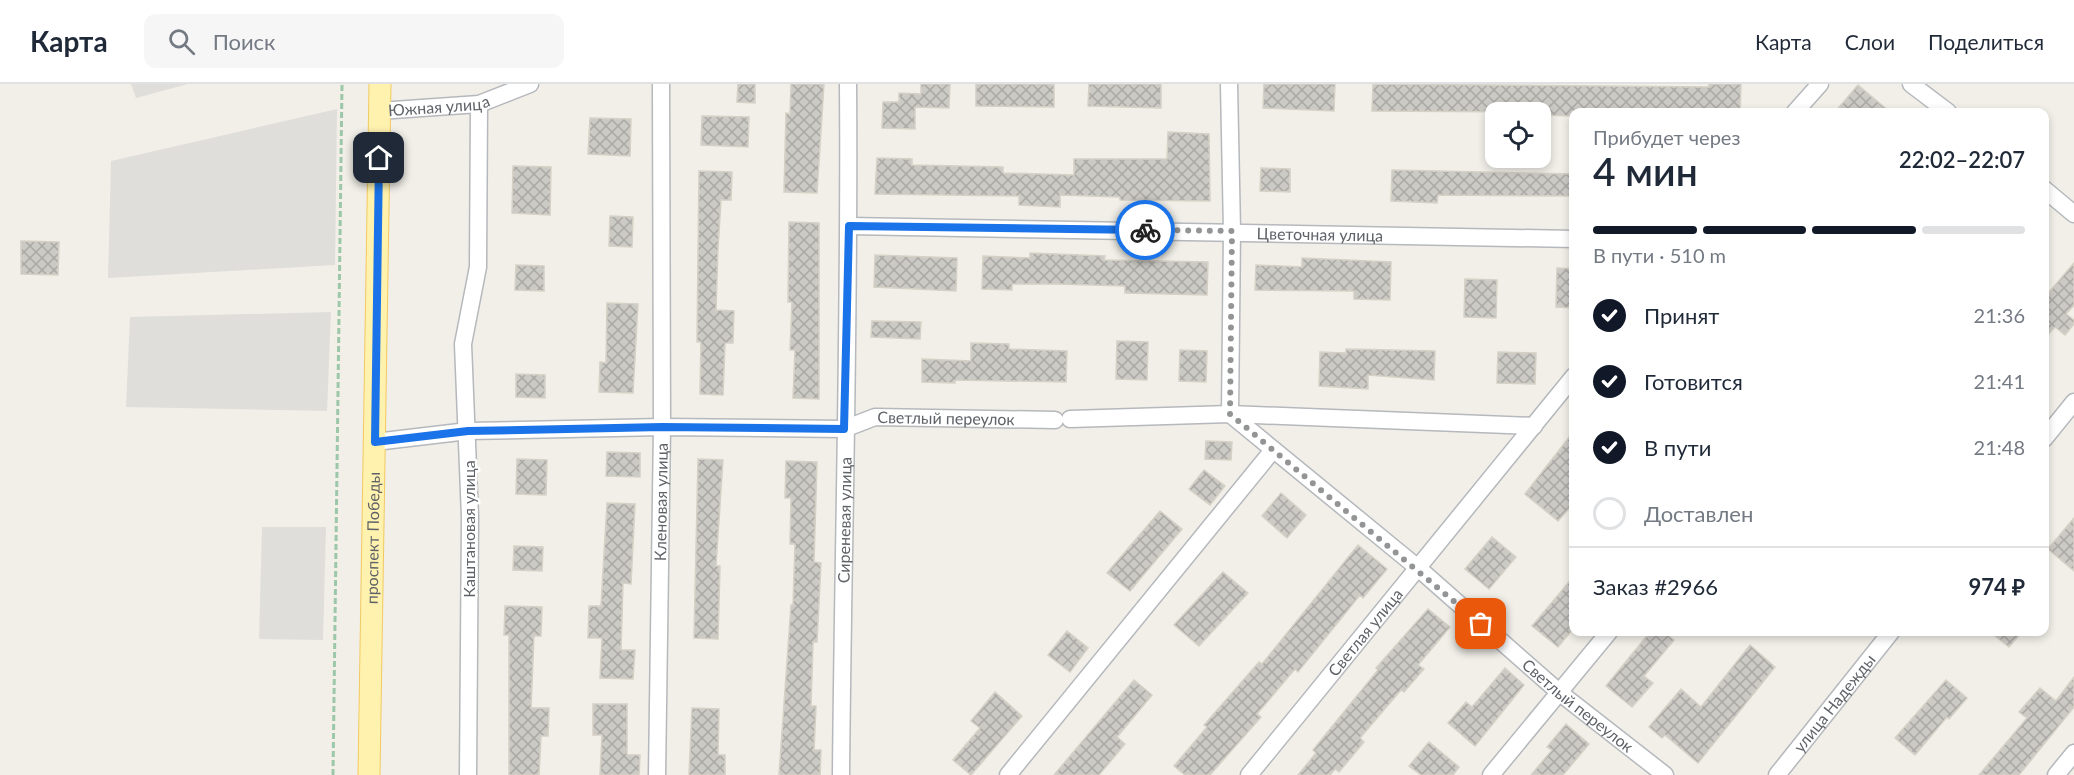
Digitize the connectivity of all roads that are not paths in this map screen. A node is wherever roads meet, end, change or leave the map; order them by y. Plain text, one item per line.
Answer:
1 (380, 84) edge
2 (530, 84) edge
3 (661, 84) edge
4 (848, 84) edge
5 (1229, 84) edge
6 (1820, 84) edge
7 (1911, 84) edge
8 (479, 104) junction
9 (1799, 108) edge
10 (1943, 108) edge
11 (379, 111) junction
12 (2049, 193) edge
13 (2074, 214) edge
14 (849, 226) junction
15 (1232, 231) junction
16 (1569, 239) edge
17 (1569, 382) edge
18 (2074, 402) edge
19 (1230, 414) junction
20 (1534, 426) junction
21 (662, 427) junction
22 (844, 429) junction
23 (468, 431) junction
24 (2049, 433) edge
25 (375, 442) junction
26 (1273, 450) junction
27 (1418, 568) junction
28 (1606, 636) edge
29 (1888, 636) edge
30 (1560, 693) junction
31 (2074, 753) edge
32 (369, 775) edge
33 (468, 775) edge
34 (657, 775) edge
35 (841, 775) edge
36 (1008, 775) edge
37 (1249, 775) edge
38 (1491, 775) edge
39 (1665, 775) edge
40 (1777, 775) edge
41 (2056, 775) edge

1 - 11 main road, проспект Победы
2 - 8 street, Южная улица
3 - 21 street, Кленовая улица
4 - 14 street, Сиреневая улица
5 - 15 street
6 - 9 street
7 - 10 street
8 - 11 street, Южная улица
8 - 23 street, Каштановая улица
11 - 25 main road, проспект Победы
12 - 13 street
14 - 15 street, Цветочная улица
14 - 22 street, Сиреневая улица
15 - 16 street, Цветочная улица
15 - 19 street
17 - 20 street, Светлая улица
18 - 24 street
19 - 20 street
19 - 22 street, Светлый переулок
19 - 26 street, Светлый переулок
20 - 27 street, Светлая улица
21 - 22 street, Светлый переулок
21 - 23 street, Светлый переулок
21 - 34 street, Кленовая улица
22 - 35 street, Сиреневая улица
23 - 25 street, Светлый переулок
23 - 33 street, Каштановая улица
25 - 32 main road, проспект Победы
26 - 27 street, Светлый переулок
26 - 36 street
27 - 30 street, Светлый переулок
27 - 37 street, Светлая улица
28 - 30 street
29 - 40 street, улица Надежды
30 - 38 street
30 - 39 street, Светлый переулок
31 - 41 street

